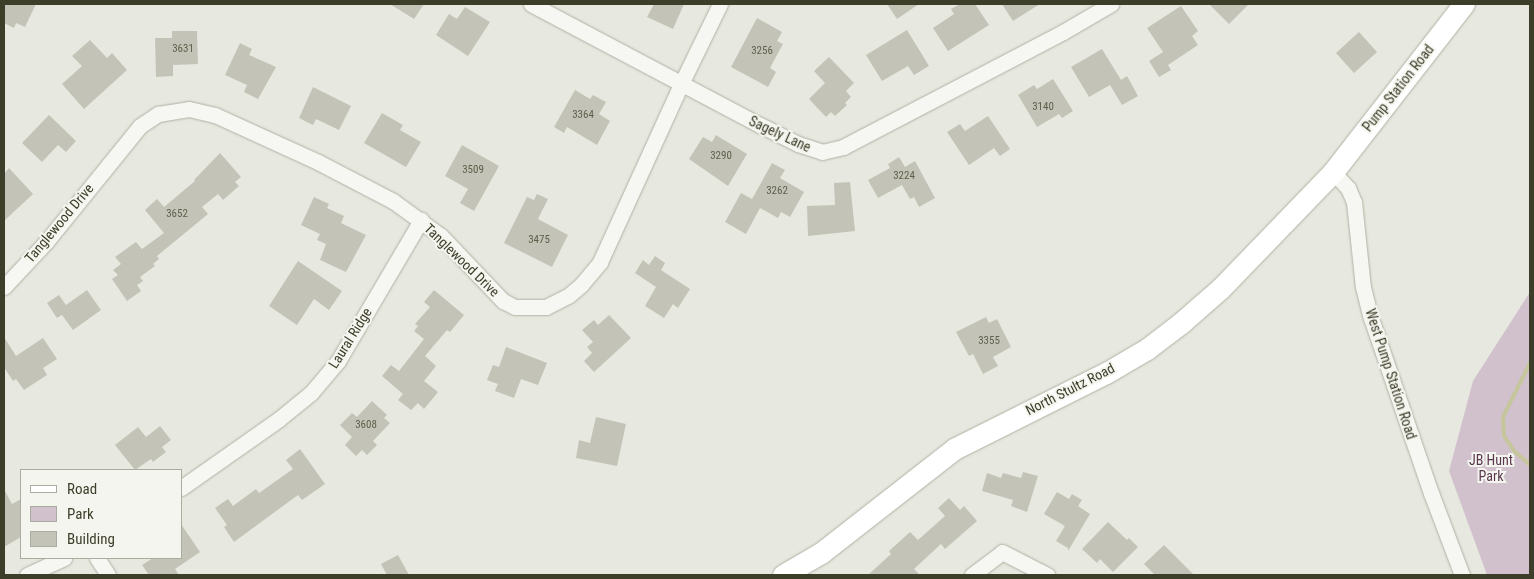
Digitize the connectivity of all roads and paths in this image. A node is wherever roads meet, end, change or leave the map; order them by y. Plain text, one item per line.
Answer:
1 (531, 4) edge
2 (720, 4) edge
3 (1111, 4) edge
4 (1464, 4) edge
5 (681, 84) junction
6 (1333, 172) junction
7 (421, 220) junction
8 (4, 287) edge
9 (182, 487) edge
10 (62, 559) edge
11 (98, 559) edge
12 (28, 575) edge
13 (108, 575) edge
14 (783, 575) edge
15 (972, 575) edge
16 (1047, 575) edge
17 (1462, 575) edge

1 - 5 street, Sagely Lane
2 - 5 street, Tanglewood Drive
3 - 5 street, Sagely Lane
4 - 6 street, Pump Station Road
5 - 7 street, Tanglewood Drive
6 - 14 street, North Stultz Road
6 - 17 street, West Pump Station Road
7 - 8 street, Tanglewood Drive
7 - 9 street, Laural Ridge
10 - 12 street
11 - 13 street
15 - 16 street

